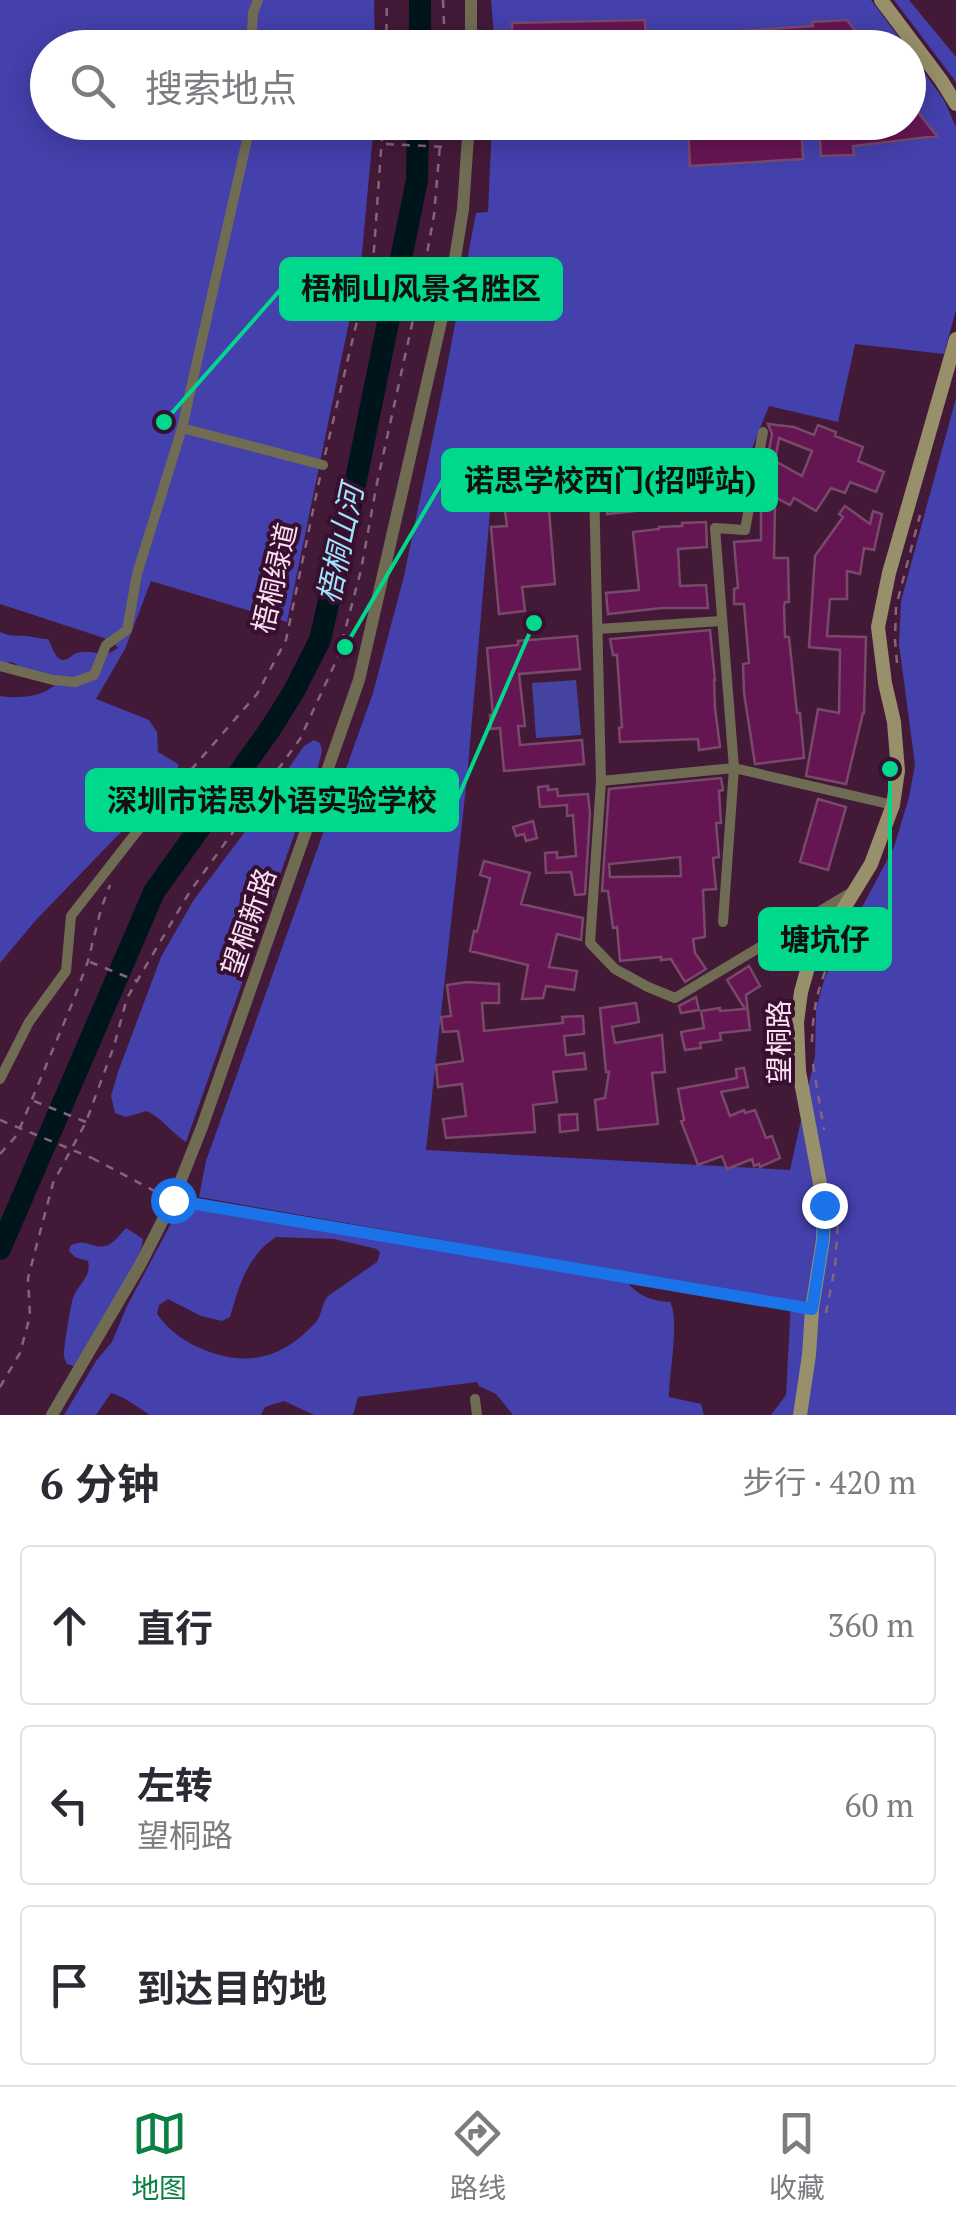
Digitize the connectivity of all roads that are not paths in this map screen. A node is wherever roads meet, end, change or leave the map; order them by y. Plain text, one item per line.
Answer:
1 (258, 0) edge
2 (471, 0) edge
3 (881, 0) edge
4 (252, 30) edge
5 (472, 30) edge
6 (904, 30) edge
7 (926, 60) edge
8 (956, 104) edge
9 (246, 140) edge
10 (467, 140) edge
11 (956, 339) edge
12 (182, 428) junction
13 (763, 432) dead end
14 (323, 465) road end
15 (594, 486) dead end
16 (721, 621) junction
17 (598, 629) junction
18 (0, 666) edge
19 (734, 768) junction
20 (601, 781) junction
21 (893, 805) junction
22 (142, 826) road end
23 (856, 890) junction
24 (723, 922) dead end
25 (0, 1079) edge
26 (173, 1200) junction
27 (812, 1309) junction
28 (475, 1399) dead end
29 (52, 1415) edge
30 (477, 1415) edge
31 (800, 1415) edge

1 - 4 street
2 - 5 street
3 - 6 main road
7 - 8 main road
9 - 12 street
10 - 26 street, 望桐新路
11 - 21 main road, 望桐路
12 - 14 street
12 - 18 street
13 - 16 street
15 - 17 street
16 - 17 street
16 - 19 street
17 - 20 street
19 - 20 street
19 - 21 street
19 - 24 street
20 - 23 street
21 - 23 main road, 望桐路
22 - 25 street
23 - 27 main road, 望桐路
26 - 27 street
26 - 29 street, 望桐新路
27 - 31 main road, 望桐路
28 - 30 street

